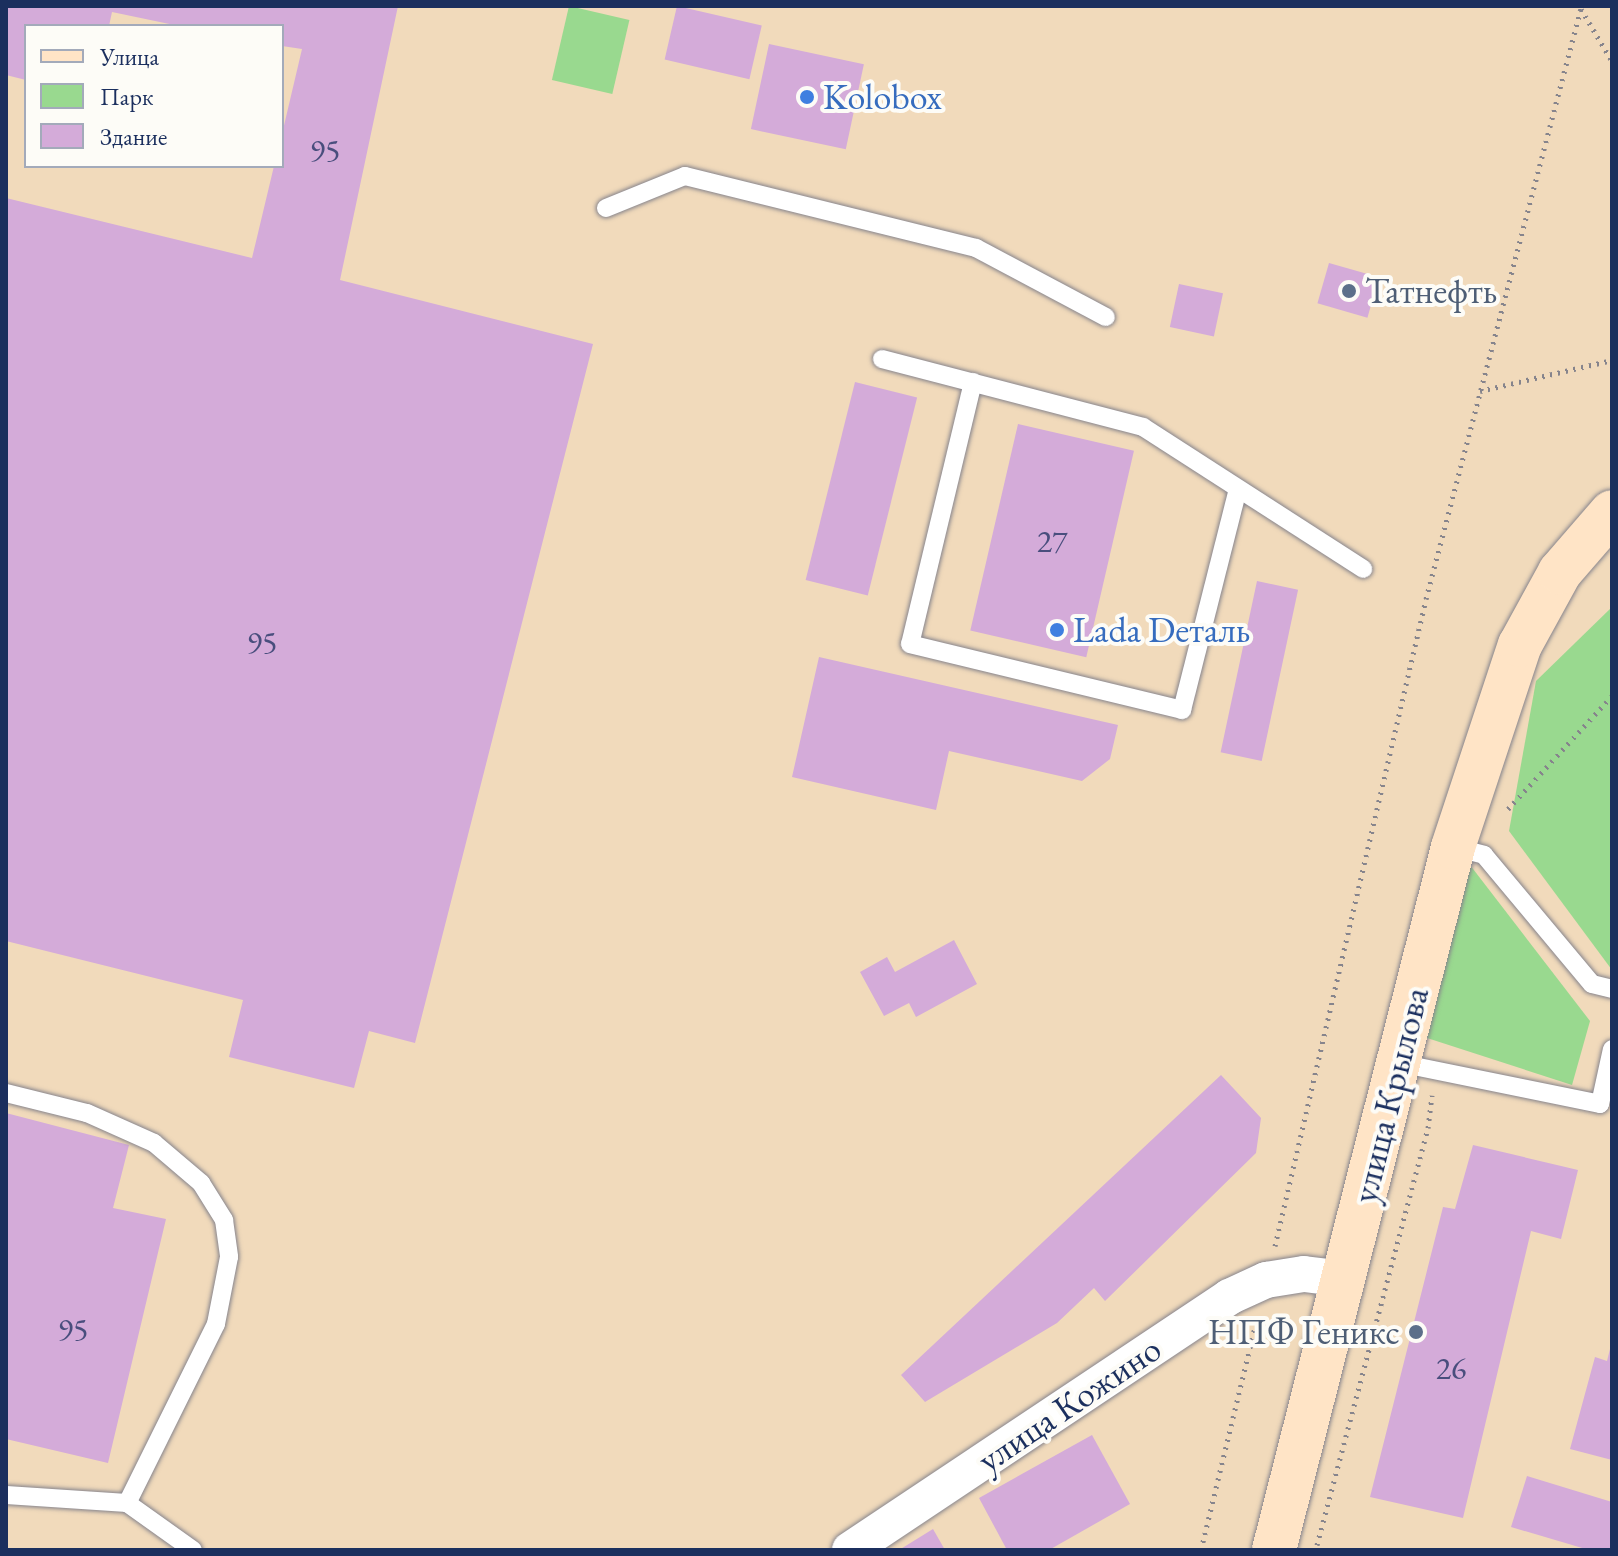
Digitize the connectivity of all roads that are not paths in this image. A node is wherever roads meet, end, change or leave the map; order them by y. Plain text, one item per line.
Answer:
1 (606, 208) dead end
2 (1106, 317) dead end
3 (882, 359) dead end
4 (973, 382) junction
5 (1238, 489) junction
6 (1612, 512) edge
7 (1612, 555) edge
8 (1363, 569) dead end
9 (1520, 645) junction
10 (1468, 851) junction
11 (1612, 989) edge
12 (1612, 1049) edge
13 (1416, 1067) junction
14 (6, 1093) edge
15 (1344, 1279) junction
16 (6, 1495) edge
17 (127, 1503) junction
18 (193, 1550) edge
19 (850, 1550) edge
20 (1274, 1550) edge

1 - 2 lane
3 - 4 lane
4 - 5 lane
4 - 5 lane
5 - 8 lane
6 - 9 main road, улица Крылова
7 - 9 main road, улица Крылова
9 - 10 main road, улица Крылова
10 - 11 lane
10 - 13 main road, улица Крылова
12 - 13 lane
13 - 15 main road, улица Крылова
14 - 17 lane
15 - 19 street, улица Кожино
15 - 20 main road, улица Крылова
16 - 17 lane
17 - 18 lane

